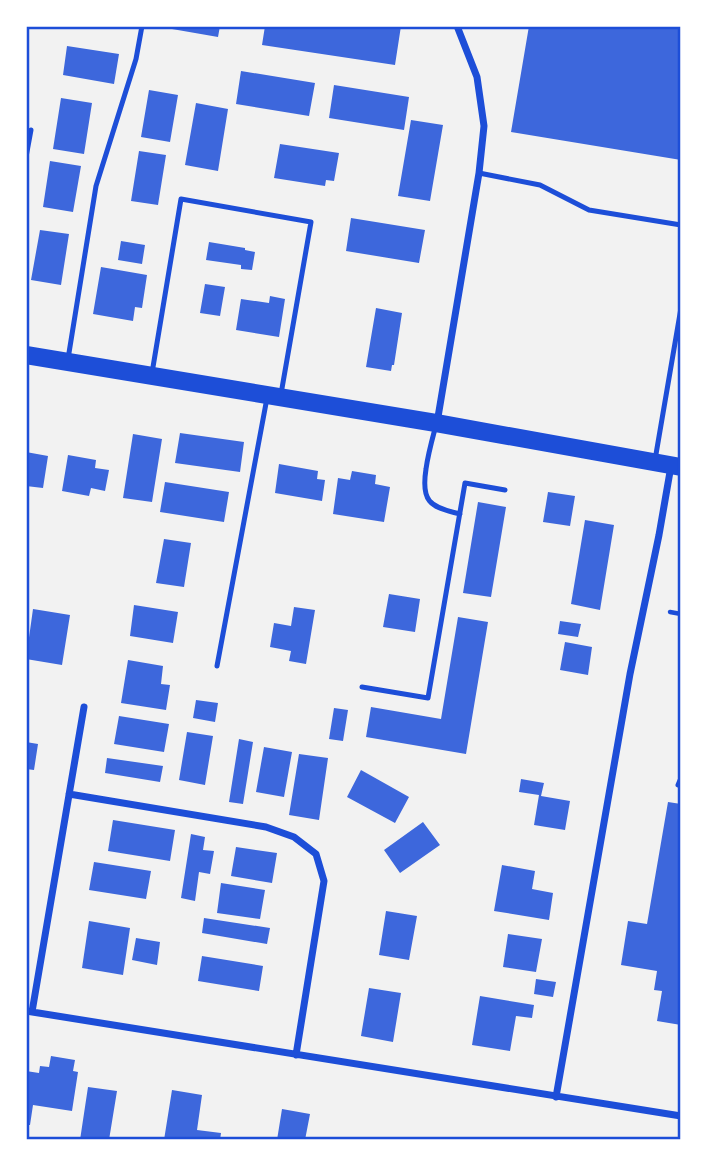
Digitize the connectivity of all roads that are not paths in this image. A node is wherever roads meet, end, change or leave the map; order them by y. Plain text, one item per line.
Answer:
1 (142, 26) edge
2 (457, 26) edge
3 (31, 130) dead end
4 (26, 157) edge
5 (479, 173) junction
6 (681, 225) edge
7 (681, 308) edge
8 (26, 355) edge
9 (67, 362) junction
10 (151, 376) junction
11 (274, 396) junction
12 (436, 424) junction
13 (669, 465) edge
14 (505, 491) dead end
15 (460, 514) junction
16 (217, 666) dead end
17 (362, 687) dead end
18 (85, 707) dead end
19 (69, 794) junction
20 (29, 1012) edge
21 (296, 1055) junction
22 (556, 1097) junction
23 (681, 1116) edge

1 - 9 lane
2 - 5 street
3 - 4 lane
5 - 6 lane
5 - 12 street
7 - 13 lane
8 - 9 main road
9 - 10 main road
10 - 11 main road
10 - 11 lane
11 - 12 main road
11 - 16 lane
12 - 13 main road
12 - 15 lane
13 - 22 street
14 - 15 lane
15 - 17 lane
18 - 19 street
19 - 20 street
19 - 21 street
20 - 21 street
21 - 22 street
22 - 23 street

